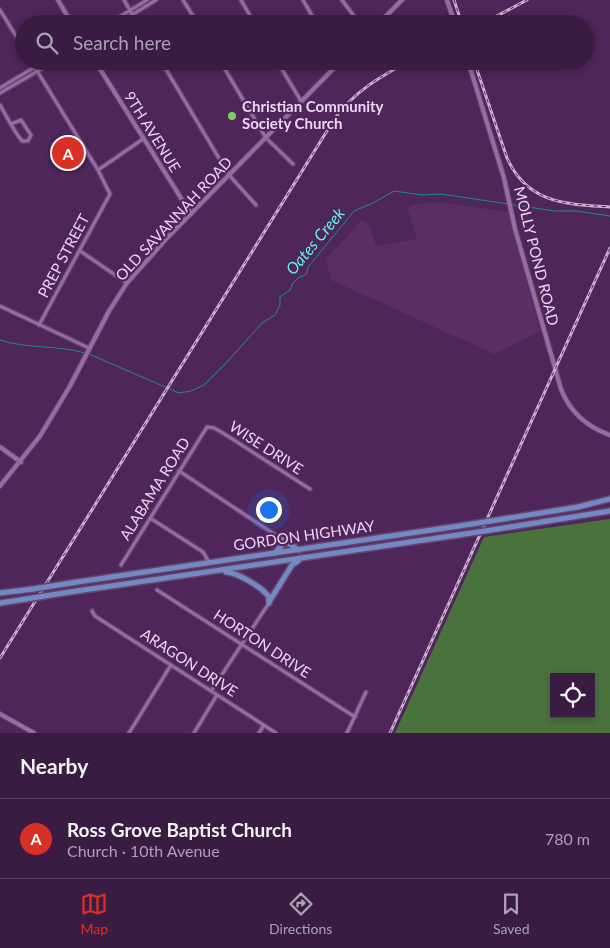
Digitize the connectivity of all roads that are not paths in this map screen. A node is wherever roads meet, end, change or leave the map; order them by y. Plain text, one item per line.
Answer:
1 (58, 0) edge
2 (124, 0) edge
3 (147, 0) edge
4 (156, 0) edge
5 (183, 0) edge
6 (241, 0) edge
7 (303, 0) edge
8 (342, 0) edge
9 (402, 0) edge
10 (447, 0) edge
11 (0, 10) edge
12 (131, 12) junction
13 (67, 15) edge
14 (125, 15) edge
15 (128, 15) edge
16 (133, 15) edge
17 (192, 15) edge
18 (250, 15) edge
19 (312, 15) edge
20 (353, 15) edge
21 (387, 15) edge
22 (452, 15) edge
23 (15, 34) edge
24 (30, 70) edge
25 (101, 70) edge
26 (166, 70) edge
27 (225, 70) edge
28 (282, 70) edge
29 (331, 70) edge
30 (471, 70) edge
31 (38, 71) joint
32 (0, 88) edge
33 (0, 93) edge
34 (301, 101) junction
35 (0, 105) edge
36 (10, 124) junction
37 (266, 138) junction
38 (143, 139) junction
39 (293, 164) dead end
40 (98, 170) junction
41 (230, 175) junction
42 (256, 204) dead end
43 (191, 214) junction
44 (80, 251) junction
45 (127, 283) junction
46 (0, 306) edge
47 (39, 325) junction
48 (87, 352) junction
49 (209, 427) joint
50 (610, 434) edge
51 (0, 447) edge
52 (21, 462) junction
53 (179, 471) junction
54 (0, 486) edge
55 (310, 489) dead end
56 (610, 499) edge
57 (610, 511) edge
58 (150, 518) junction
59 (280, 538) junction
60 (299, 550) junction
61 (275, 553) junction
62 (306, 557) junction
63 (209, 562) junction
64 (121, 565) dead end
65 (220, 570) junction
66 (158, 590) dead end
67 (0, 593) edge
68 (0, 603) edge
69 (269, 603) junction
70 (92, 610) dead end
71 (242, 645) junction
72 (171, 665) junction
73 (211, 691) junction
74 (366, 692) dead end
75 (217, 695) junction
76 (0, 714) edge
77 (355, 717) junction
78 (264, 725) junction
79 (34, 733) edge
80 (129, 733) edge
81 (194, 733) edge
82 (259, 733) edge
83 (276, 733) edge
84 (347, 733) edge

1 - 13 street
2 - 12 street
3 - 12 street
4 - 12 street
5 - 17 street
6 - 18 street
7 - 19 street
8 - 20 street
9 - 21 street
10 - 22 street
11 - 23 street
12 - 14 street
12 - 15 street
12 - 16 street
24 - 32 street
25 - 38 street, 9TH AVENUE
26 - 41 street
27 - 37 street
28 - 34 street
29 - 34 street, OLD SAVANNAH ROAD
30 - 50 street, MOLLY POND ROAD
31 - 33 street
31 - 40 street
34 - 37 street, OLD SAVANNAH ROAD
35 - 36 street
36 - 36 street
37 - 39 street
37 - 41 street, OLD SAVANNAH ROAD
38 - 40 street
38 - 43 street, 9TH AVENUE
40 - 44 street, PREP STREET
41 - 42 street
41 - 43 street, OLD SAVANNAH ROAD
43 - 45 street, OLD SAVANNAH ROAD
44 - 45 street
44 - 47 street, PREP STREET
45 - 48 street, OLD SAVANNAH ROAD
46 - 47 street
47 - 48 street
48 - 52 street, OLD SAVANNAH ROAD
49 - 53 street, ALABAMA ROAD
49 - 55 street, WISE DRIVE
51 - 52 street
52 - 54 street, OLD SAVANNAH ROAD
53 - 58 street, ALABAMA ROAD
53 - 59 street
56 - 60 highway, GORDON HIGHWAY, bridge
57 - 62 highway, GORDON HIGHWAY, bridge
58 - 63 street
58 - 64 street, ALABAMA ROAD
59 - 60 highway
59 - 61 highway
60 - 61 highway, GORDON HIGHWAY
61 - 63 highway, GORDON HIGHWAY
62 - 65 highway, GORDON HIGHWAY
62 - 69 highway
63 - 67 highway, GORDON HIGHWAY, bridge
65 - 68 highway, GORDON HIGHWAY, bridge
65 - 69 highway
66 - 71 street, HORTON DRIVE
69 - 71 street
70 - 72 street, ARAGON DRIVE
71 - 73 street
71 - 77 street, HORTON DRIVE
72 - 73 street, ARAGON DRIVE
72 - 80 street
73 - 75 street, ARAGON DRIVE
74 - 77 street
75 - 78 street, ARAGON DRIVE
75 - 81 street
76 - 79 street
77 - 84 street
78 - 82 street
78 - 83 street, ARAGON DRIVE

